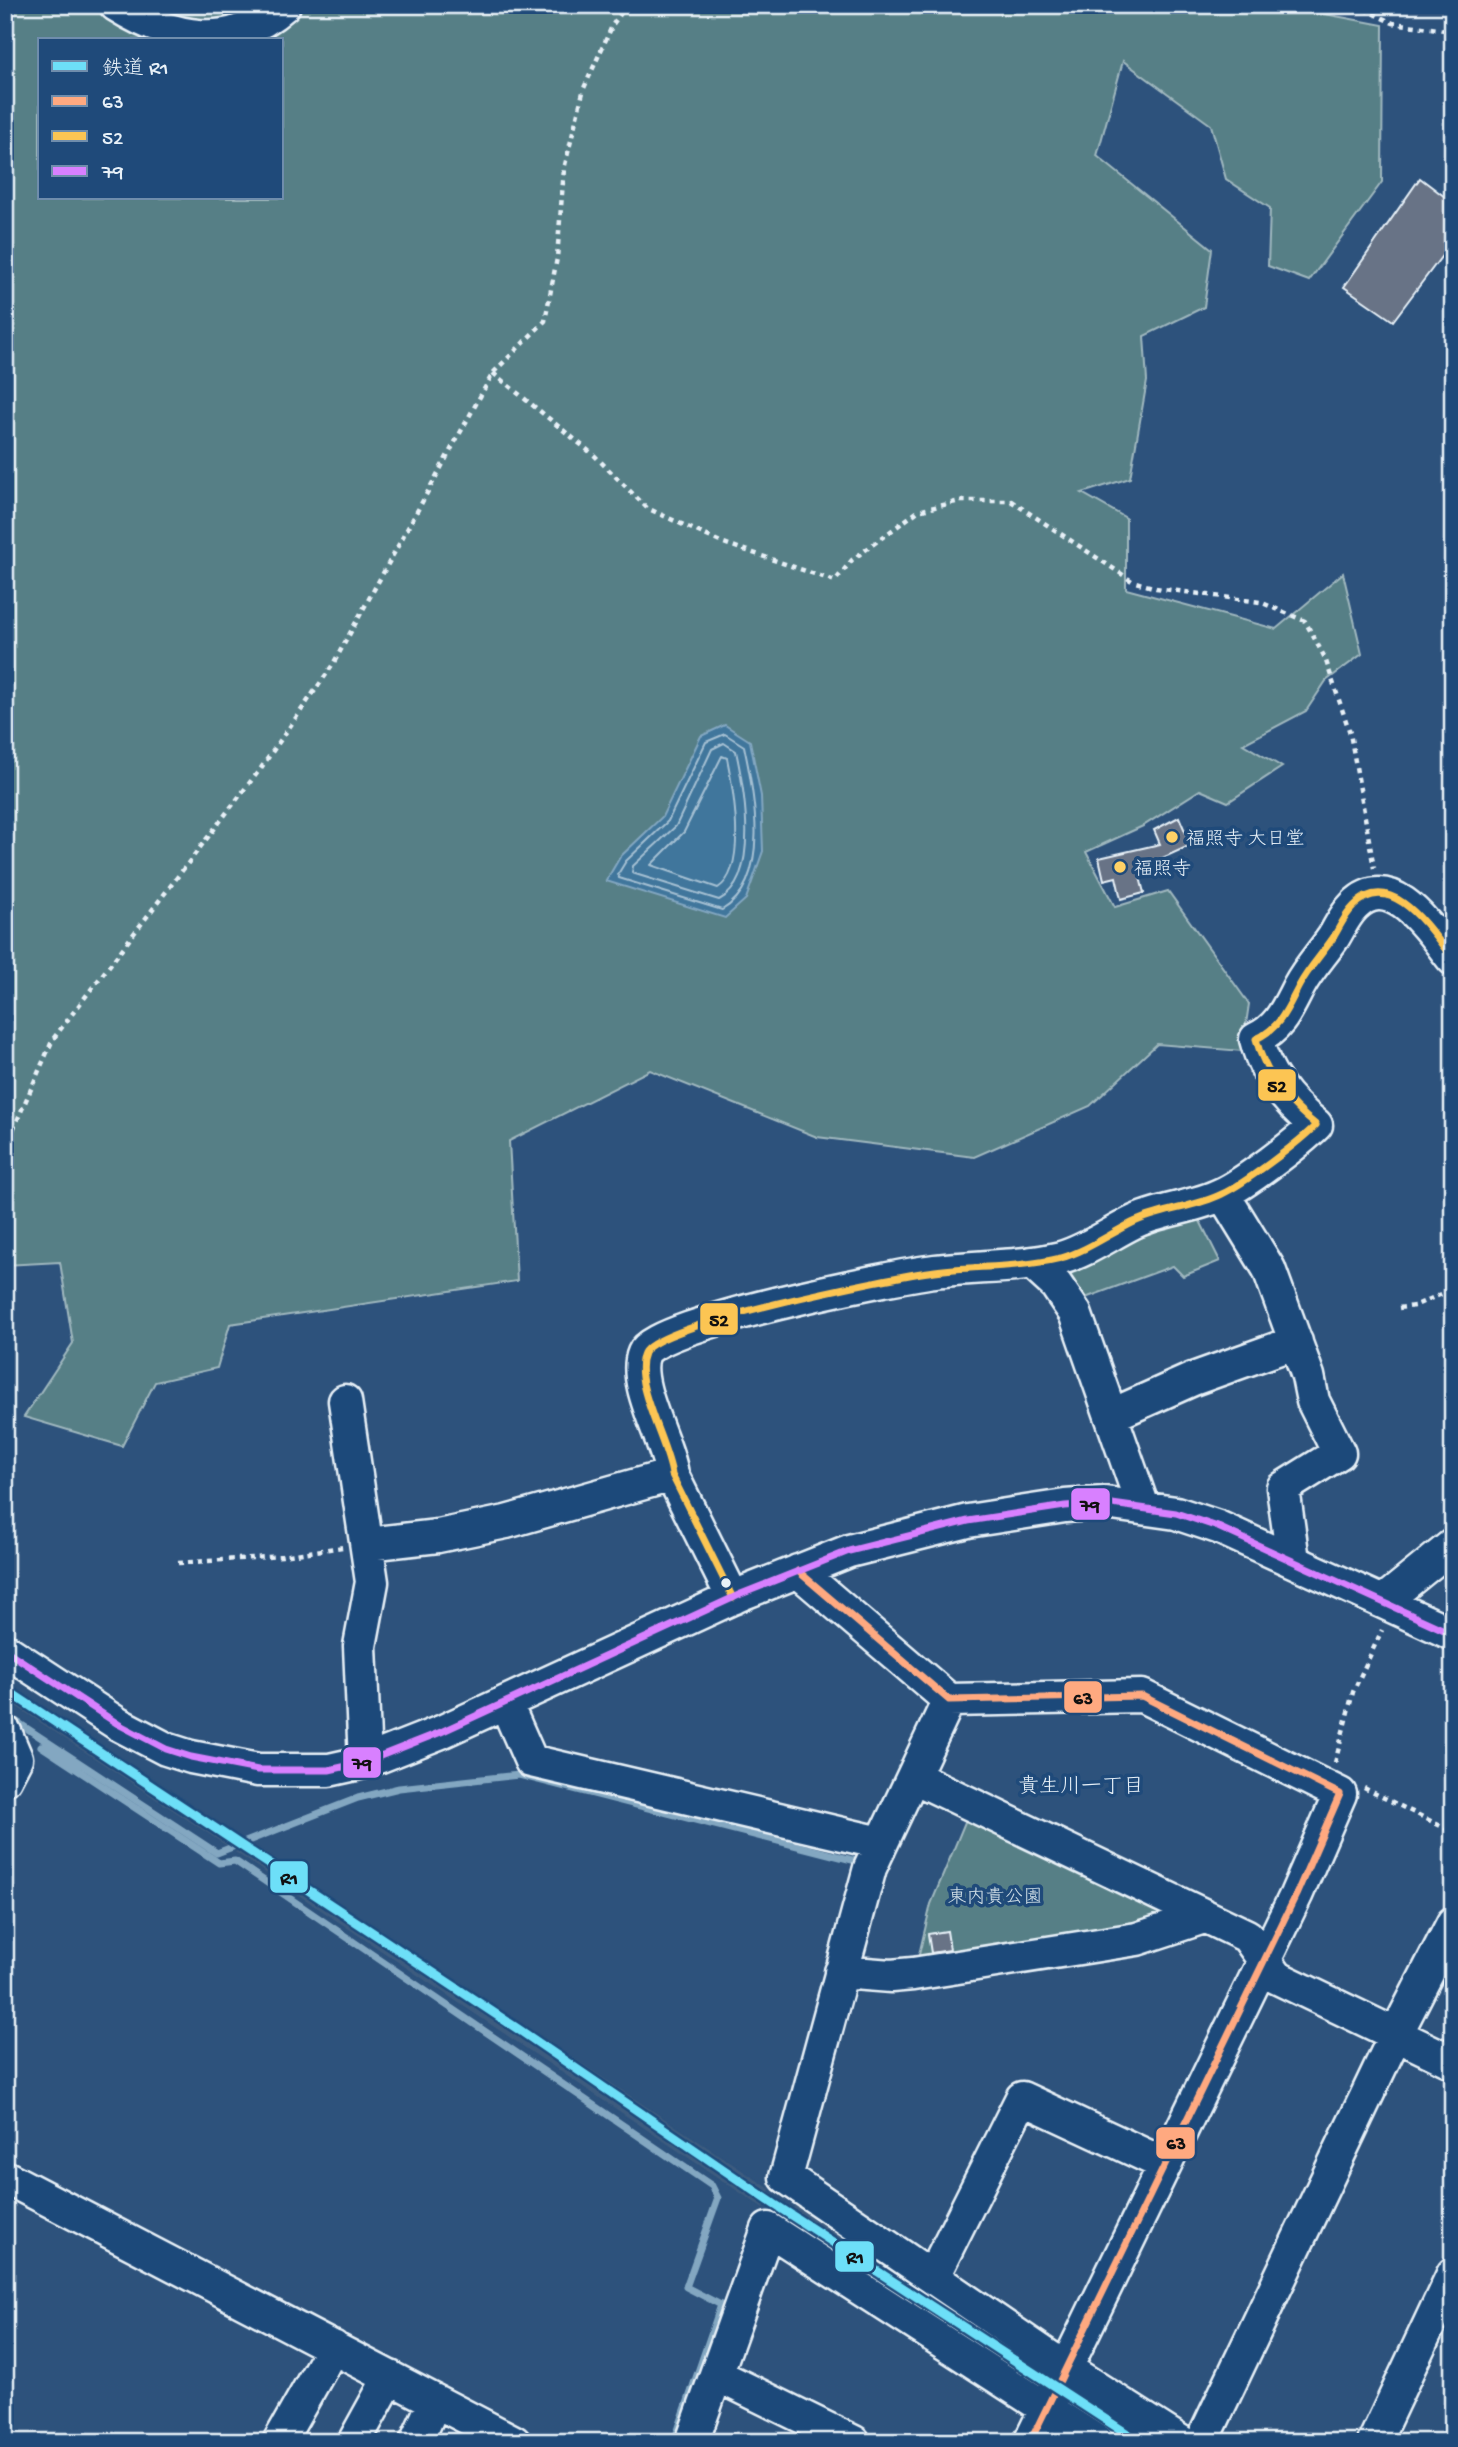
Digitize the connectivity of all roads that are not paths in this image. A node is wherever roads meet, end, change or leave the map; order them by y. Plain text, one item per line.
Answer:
1 (116, 5) edge
2 (284, 5) edge
3 (1453, 959) edge
4 (1223, 1194) junction
5 (1031, 1264) junction
6 (1296, 1342) junction
7 (345, 1401) dead end
8 (1112, 1415) junction
9 (672, 1475) junction
10 (1143, 1507) junction
11 (368, 1544) junction
12 (1453, 1545) edge
13 (1293, 1560) junction
14 (798, 1572) junction
15 (733, 1598) junction
16 (1389, 1603) junction
17 (1453, 1634) edge
18 (5, 1650) edge
19 (949, 1700) junction
20 (506, 1704) junction
21 (5, 1732) edge
22 (365, 1762) junction
23 (914, 1777) junction
24 (5, 1779) edge
25 (881, 1843) junction
26 (1204, 1917) junction
27 (1453, 1923) edge
28 (1263, 1958) junction
29 (841, 1972) junction
30 (1396, 2034) junction
31 (1453, 2062) edge
32 (1163, 2163) junction
33 (5, 2177) edge
34 (1453, 2274) edge
35 (933, 2276) junction
36 (333, 2347) junction
37 (1065, 2368) junction
38 (717, 2375) junction
39 (390, 2376) junction
40 (435, 2401) junction
41 (1045, 2409) junction
42 (279, 2442) edge
43 (355, 2442) edge
44 (416, 2442) edge
45 (514, 2442) edge
46 (692, 2442) edge
47 (854, 2442) edge
48 (1030, 2442) edge
49 (1098, 2442) edge
50 (1181, 2442) edge
51 (1202, 2442) edge
52 (1374, 2442) edge

1 - 2 street
3 - 4 street
4 - 5 street
4 - 6 street
5 - 8 street
5 - 9 street
6 - 8 street
6 - 13 street
7 - 11 street
8 - 10 street
9 - 11 street
9 - 15 street
10 - 13 street
10 - 14 street
11 - 22 street
12 - 16 street
13 - 16 street
14 - 15 street
14 - 19 street
15 - 20 street
16 - 17 street
18 - 22 street
19 - 23 street
19 - 28 street
20 - 22 street
20 - 25 street
21 - 24 street
23 - 25 street
23 - 26 street
25 - 29 street
26 - 28 street
26 - 29 street
27 - 30 street
28 - 30 street
28 - 32 street
29 - 35 street
30 - 31 street
30 - 51 street
32 - 35 street
32 - 37 street
33 - 36 street
34 - 52 street
35 - 37 street
36 - 39 street
36 - 42 street
37 - 41 street
37 - 50 street
38 - 41 street
38 - 46 street
38 - 47 street
39 - 40 street
39 - 43 street
40 - 44 street
40 - 45 street
41 - 48 street
41 - 49 street

